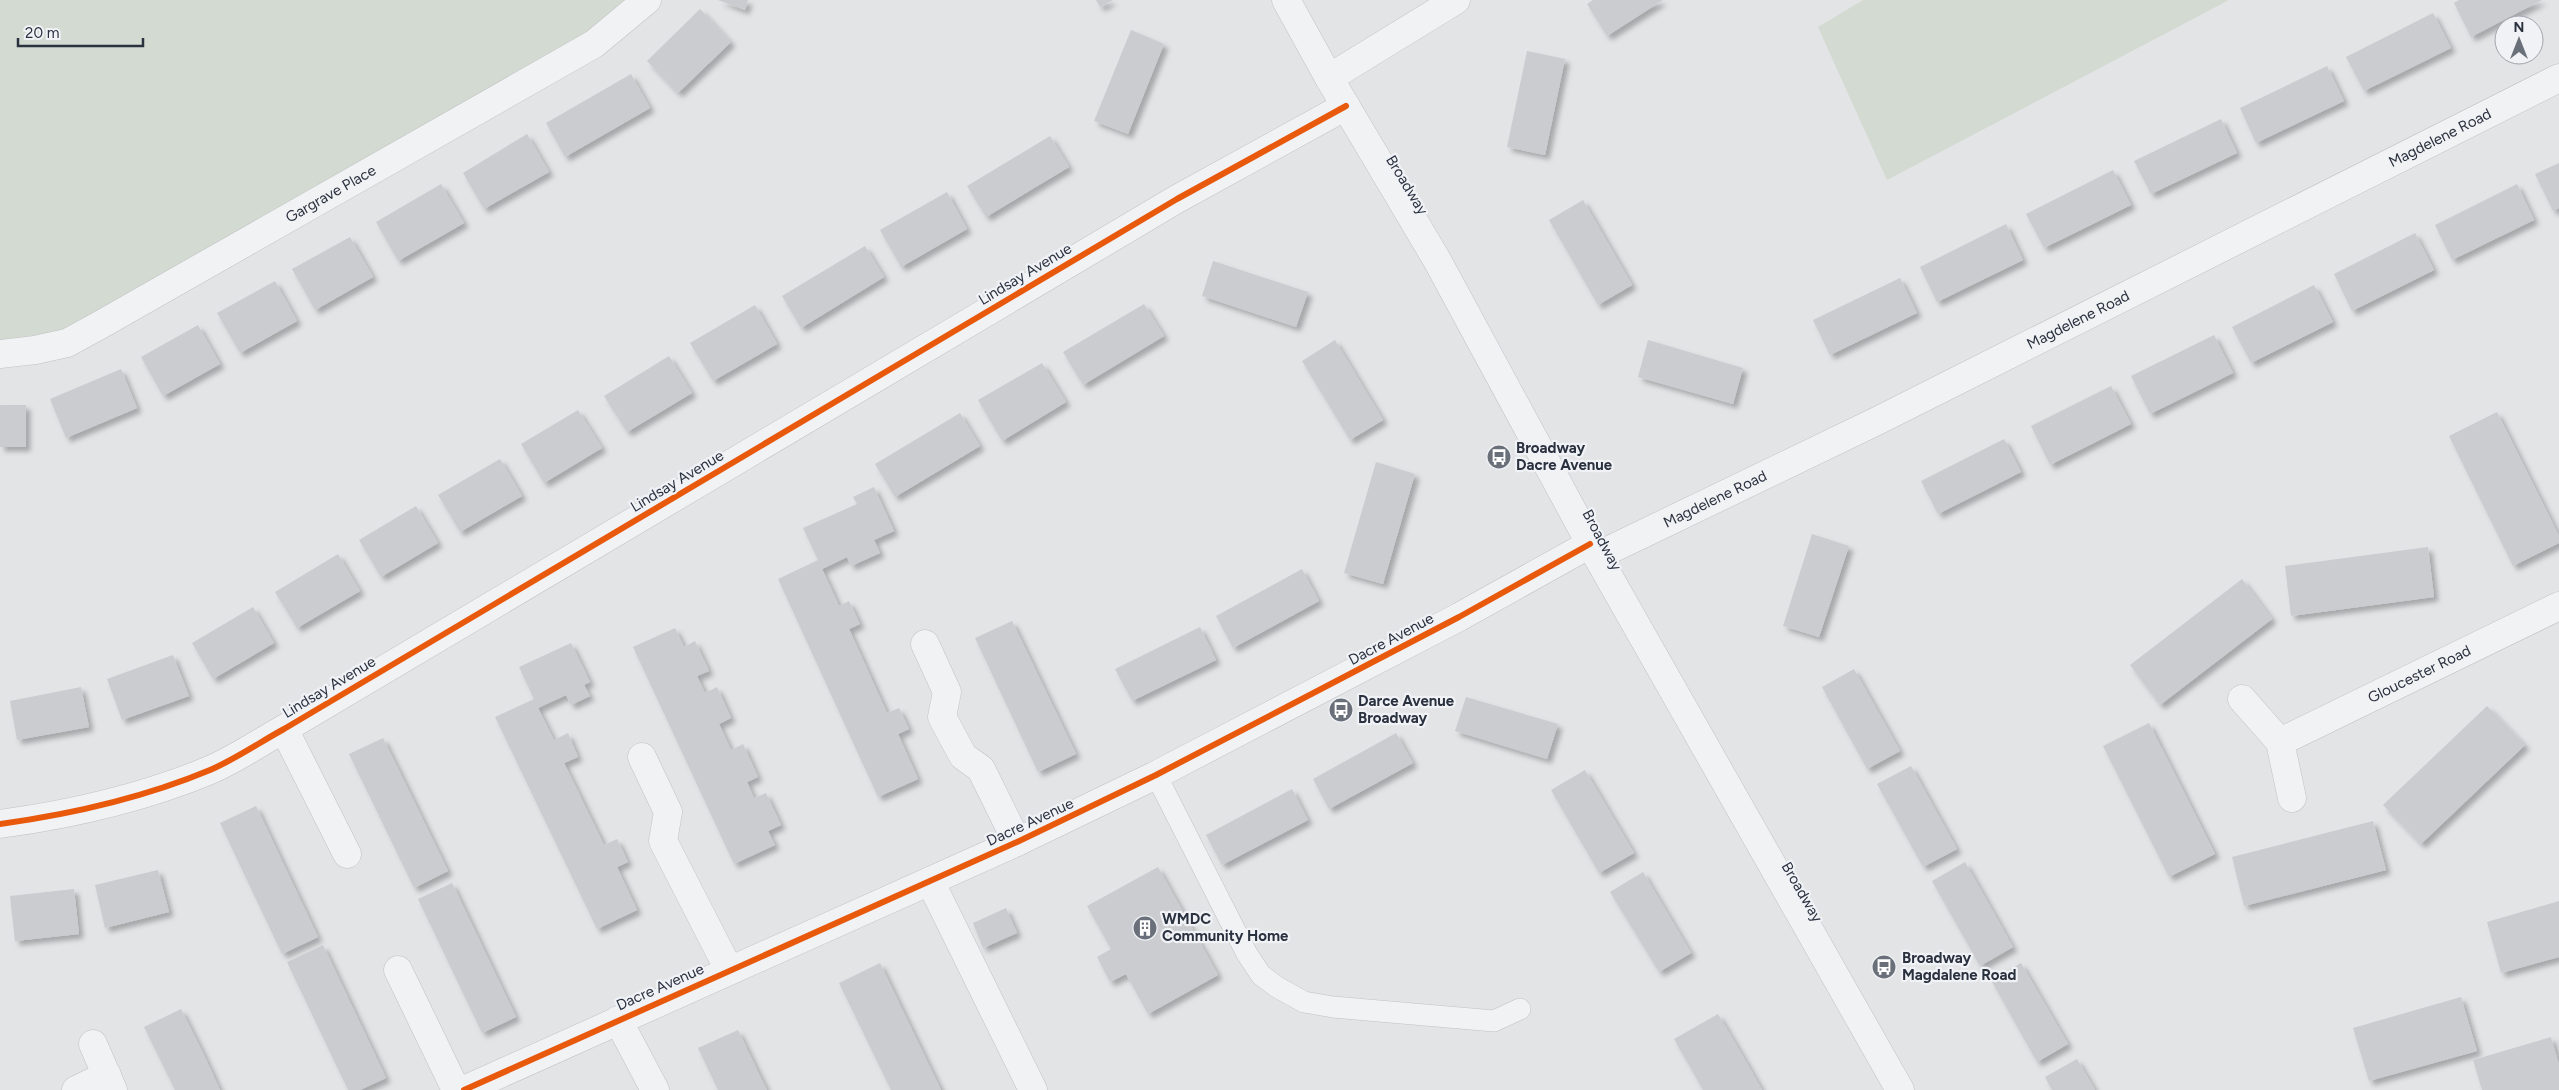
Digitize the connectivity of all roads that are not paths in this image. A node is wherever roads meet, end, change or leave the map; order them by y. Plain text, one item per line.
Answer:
1 (647, 0) edge
2 (1286, 0) edge
3 (1456, 0) edge
4 (1329, 78) junction
5 (2559, 78) edge
6 (1346, 106) junction
7 (0, 354) edge
8 (1594, 550) junction
9 (2559, 606) edge
10 (925, 644) dead end
11 (2242, 699) dead end
12 (284, 729) junction
13 (2280, 742) junction
14 (642, 757) dead end
15 (1156, 775) junction
16 (2292, 798) dead end
17 (0, 824) edge
18 (1016, 842) junction
19 (347, 854) dead end
20 (930, 881) junction
21 (398, 970) dead end
22 (728, 970) junction
23 (1520, 1009) dead end
24 (618, 1020) junction
25 (93, 1044) dead end
26 (110, 1082) edge
27 (76, 1090) edge
28 (456, 1090) edge
29 (464, 1090) edge
30 (654, 1090) edge
31 (1034, 1090) edge
32 (1900, 1090) edge

1 - 7 street, Gargrave Place
2 - 4 street, Broadway
3 - 4 street
4 - 6 street, Broadway
5 - 8 street, Magdelene Road
6 - 8 street, Broadway
6 - 12 street, Lindsay Avenue
8 - 15 street, Dacre Avenue
8 - 32 street, Broadway
9 - 13 street, Gloucester Road
10 - 18 street, Dacre Avenue
11 - 13 street
12 - 17 street, Lindsay Avenue
12 - 19 street, Lindsay Avenue
13 - 16 street
14 - 22 street, Dacre Avenue
15 - 18 street, Dacre Avenue
15 - 23 lane
18 - 20 street, Dacre Avenue
20 - 22 street, Dacre Avenue
20 - 31 street
21 - 28 street
22 - 24 street, Dacre Avenue
24 - 29 street, Dacre Avenue
24 - 30 street, Dacre Avenue
25 - 26 street
26 - 27 street

